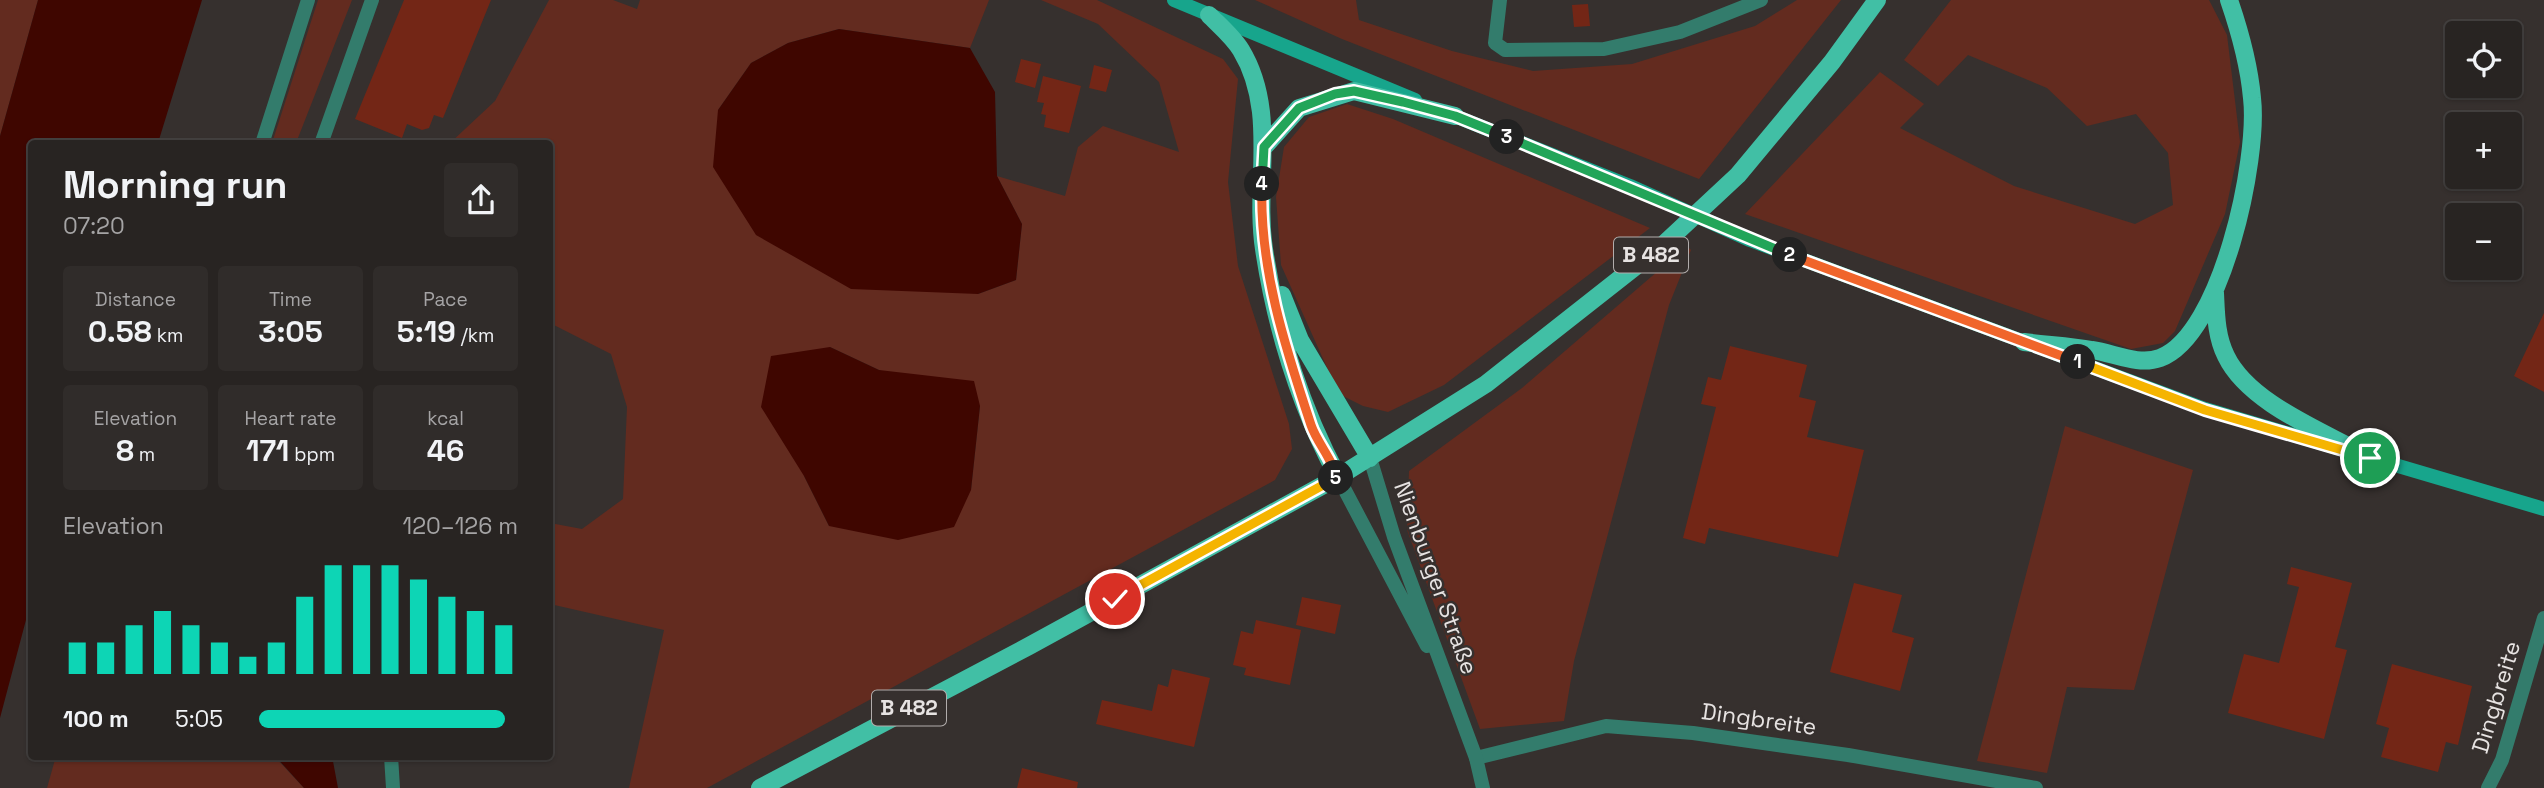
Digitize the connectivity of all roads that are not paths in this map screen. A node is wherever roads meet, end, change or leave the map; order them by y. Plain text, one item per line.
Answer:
1 (308, 0) edge
2 (372, 0) edge
3 (1174, 0) edge
4 (1500, 0) edge
5 (1761, 0) edge
6 (1877, 0) edge
7 (2229, 0) edge
8 (1209, 15) junction
9 (1455, 116) junction
10 (263, 140) edge
11 (322, 140) edge
12 (1264, 147) junction
13 (1264, 247) junction
14 (2215, 293) junction
15 (2024, 342) junction
16 (1370, 458) junction
17 (2370, 458) junction
18 (1338, 477) junction
19 (2544, 509) edge
20 (2544, 618) edge
21 (1460, 712) junction
22 (1476, 758) junction
23 (391, 760) edge
24 (393, 788) edge
25 (760, 788) edge
26 (1483, 788) edge
27 (2036, 788) edge
28 (2488, 788) edge

1 - 10 street
2 - 11 street
3 - 8 main road
4 - 5 street
6 - 16 main road, B 482
7 - 14 main road
8 - 9 main road
8 - 12 main road
9 - 12 main road
9 - 15 main road
12 - 13 main road
13 - 16 main road
13 - 18 main road
14 - 15 main road
14 - 17 main road
15 - 17 main road
16 - 18 main road, B 482
16 - 21 street, Nienburger Straße
17 - 19 main road
18 - 21 street, Nienburger Straße
18 - 25 main road, B 482
20 - 28 street, Dingbreite
21 - 22 street, Nienburger Straße
22 - 26 street, Nienburger Straße
22 - 27 street, Dingbreite
23 - 24 street

